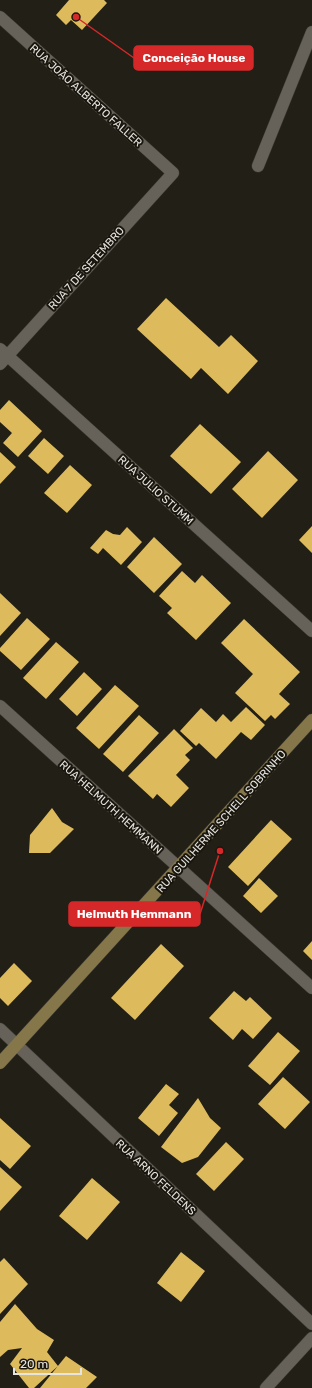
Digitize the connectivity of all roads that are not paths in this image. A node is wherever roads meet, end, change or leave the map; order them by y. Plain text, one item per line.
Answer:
1 (0, 17) edge
2 (312, 32) edge
3 (258, 166) dead end
4 (173, 173) joint
5 (2, 356) edge
6 (312, 631) edge
7 (0, 706) edge
8 (312, 720) edge
9 (178, 868) junction
10 (312, 988) edge
11 (0, 1028) edge
12 (17, 1045) junction
13 (0, 1063) edge
14 (312, 1324) edge
15 (312, 1338) edge
16 (266, 1388) edge

1 - 4 street, RUA JOÃO ALBERTO FALLER
2 - 3 street
4 - 5 street, RUA 7 DE SETEMBRO
5 - 6 street, RUA JULIO STUMM
7 - 9 street, RUA HELMUTH HEMMANN
8 - 9 street, RUA GUILHERME SCHELL SOBRINHO
9 - 10 street, RUA HELMUTH HEMMANN
9 - 12 street, RUA GUILHERME SCHELL SOBRINHO
11 - 12 street, RUA ARNO FELDENS
12 - 13 street, RUA GUILHERME SCHELL SOBRINHO
12 - 14 street, RUA ARNO FELDENS
15 - 16 street

